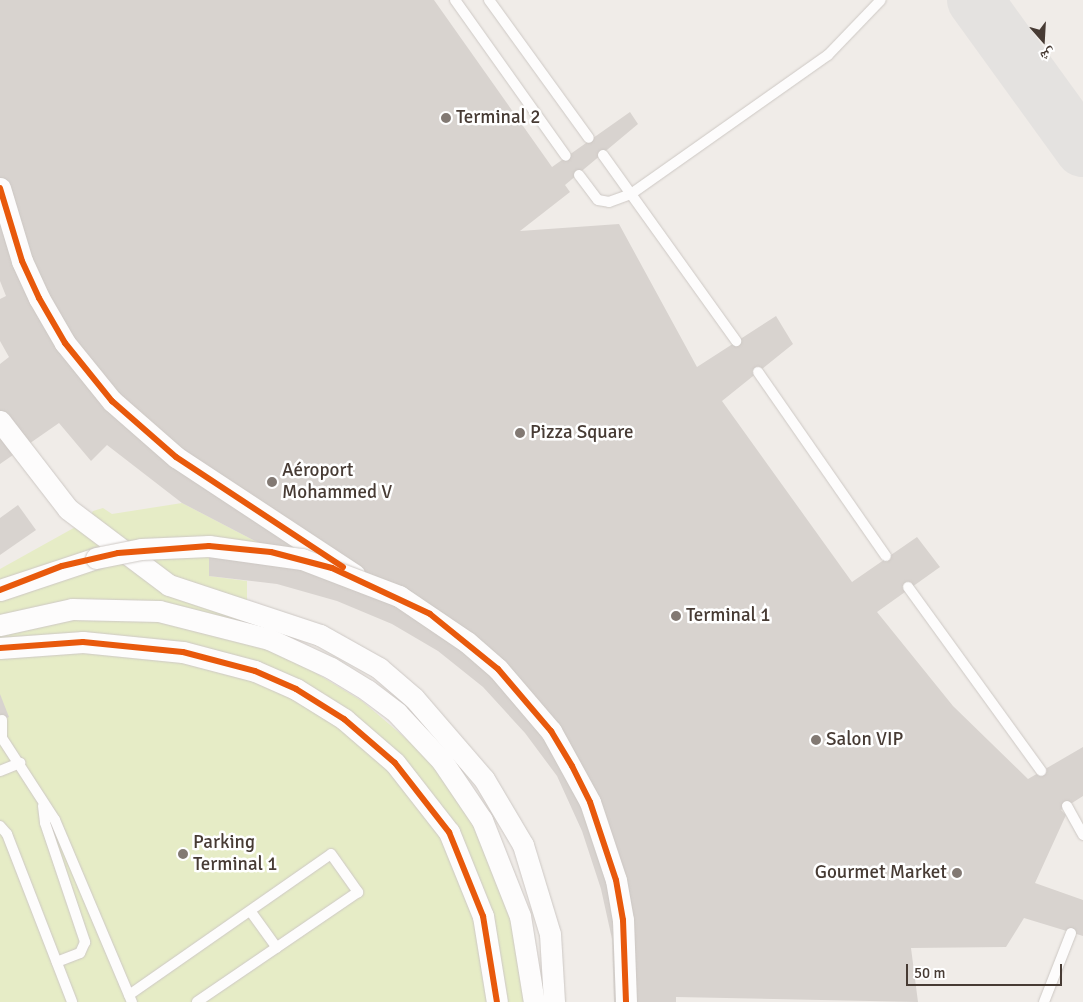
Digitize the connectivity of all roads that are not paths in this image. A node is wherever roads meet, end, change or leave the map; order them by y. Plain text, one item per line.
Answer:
1 (455, 0) edge
2 (489, 0) edge
3 (881, 0) edge
4 (589, 138) dead end
5 (603, 155) dead end
6 (566, 156) dead end
7 (579, 175) dead end
8 (0, 188) edge
9 (631, 194) junction
10 (736, 342) dead end
11 (758, 372) dead end
12 (0, 421) edge
13 (886, 556) dead end
14 (362, 579) junction
15 (908, 587) dead end
16 (0, 590) edge
17 (227, 617) junction
18 (0, 625) edge
19 (0, 648) edge
20 (414, 698) junction
21 (397, 714) junction
22 (2, 720) dead end
23 (1, 736) edge
24 (20, 763) junction
25 (0, 771) edge
26 (1041, 772) dead end
27 (44, 806) junction
28 (1067, 806) dead end
29 (0, 826) edge
30 (1083, 835) edge
31 (251, 912) junction
32 (1071, 933) dead end
33 (277, 948) junction
34 (57, 962) junction
35 (131, 998) edge
36 (72, 1002) edge
37 (198, 1002) edge
38 (497, 1002) edge
39 (534, 1002) edge
40 (554, 1002) edge
41 (626, 1002) edge
42 (1044, 1002) edge

1 - 6 lane
2 - 4 lane
3 - 9 lane
5 - 9 lane
7 - 9 lane
8 - 14 street
9 - 10 lane
11 - 13 lane
12 - 17 street
14 - 16 street, bridge
14 - 41 street, bridge
15 - 26 lane
17 - 18 street
17 - 20 street
17 - 21 street
19 - 38 street
20 - 21 street
20 - 40 street
21 - 39 street
22 - 23 lane
23 - 24 lane
24 - 25 lane
24 - 27 lane
27 - 34 lane
27 - 35 lane
28 - 30 lane
29 - 34 lane
31 - 33 lane
31 - 33 lane
31 - 35 lane
32 - 42 lane
33 - 37 lane
34 - 36 lane

